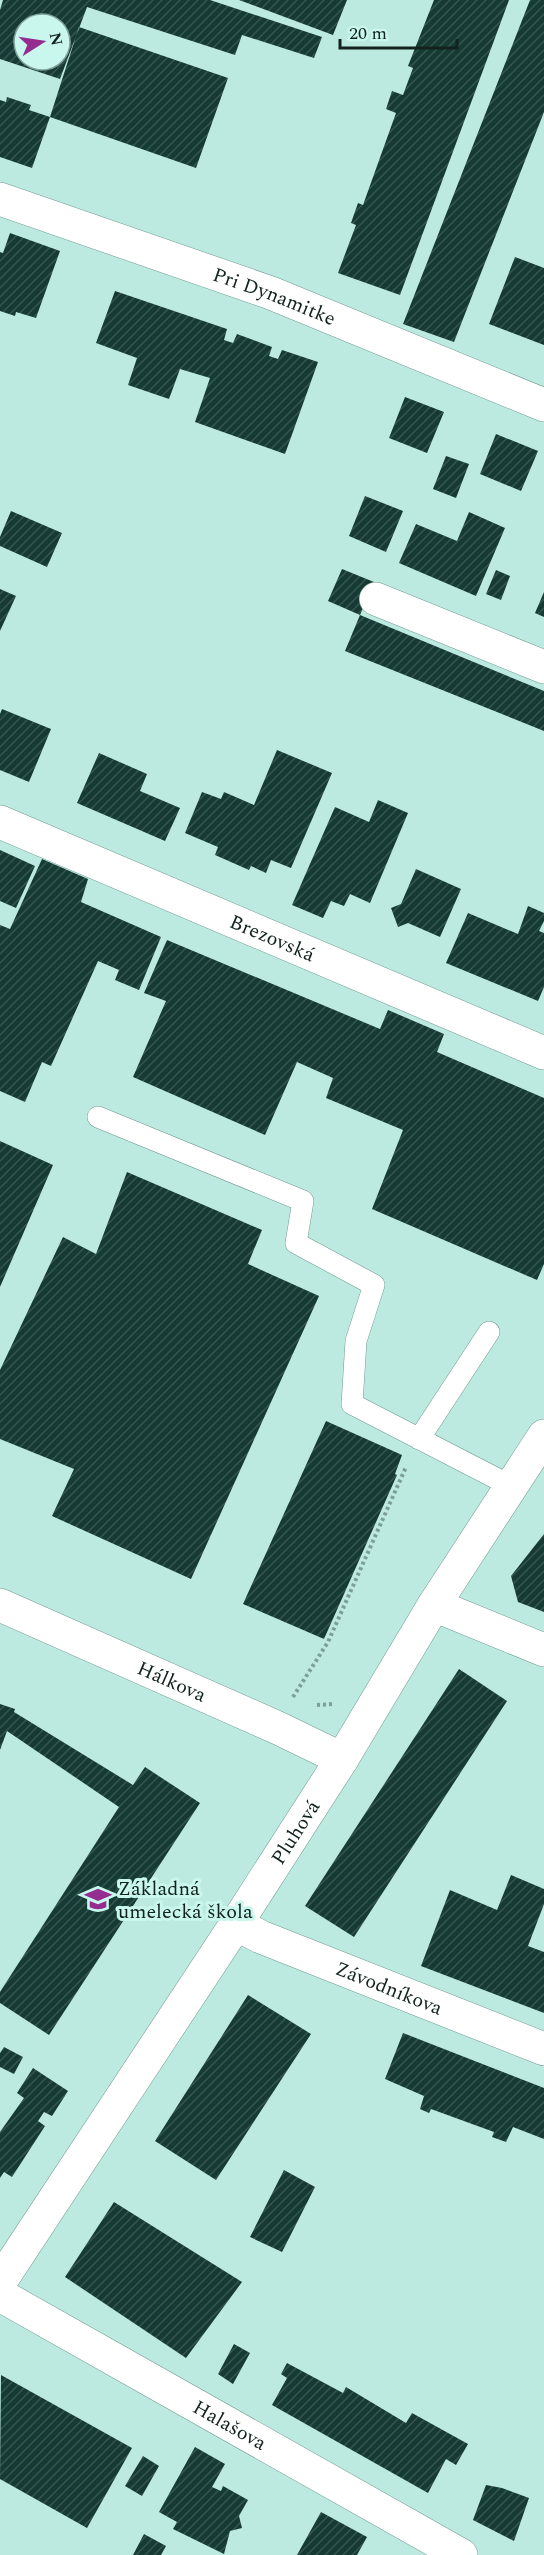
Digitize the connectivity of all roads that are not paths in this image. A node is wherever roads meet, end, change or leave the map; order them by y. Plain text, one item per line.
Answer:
1 (0, 199) edge
2 (544, 405) edge
3 (376, 599) dead end
4 (544, 667) edge
5 (0, 822) edge
6 (544, 1053) edge
7 (98, 1117) dead end
8 (489, 1332) dead end
9 (544, 1436) edge
10 (419, 1439) junction
11 (511, 1486) junction
12 (0, 1605) edge
13 (434, 1605) junction
14 (544, 1650) edge
15 (342, 1759) junction
16 (237, 1924) junction
17 (544, 2049) edge
18 (0, 2282) edge
19 (0, 2295) edge
20 (461, 2555) edge

1 - 2 street, Pri Dynamitke
3 - 4 street
5 - 6 street, Brezovská
7 - 10 lane
8 - 10 lane
9 - 11 street, Pluhová
10 - 11 lane
11 - 13 street, Pluhová
12 - 15 street, Hálkova
13 - 14 street
13 - 15 street, Pluhová
15 - 16 street, Pluhová
16 - 17 street, Závodníkova
16 - 18 street, Pluhová
19 - 20 street, Halašova

